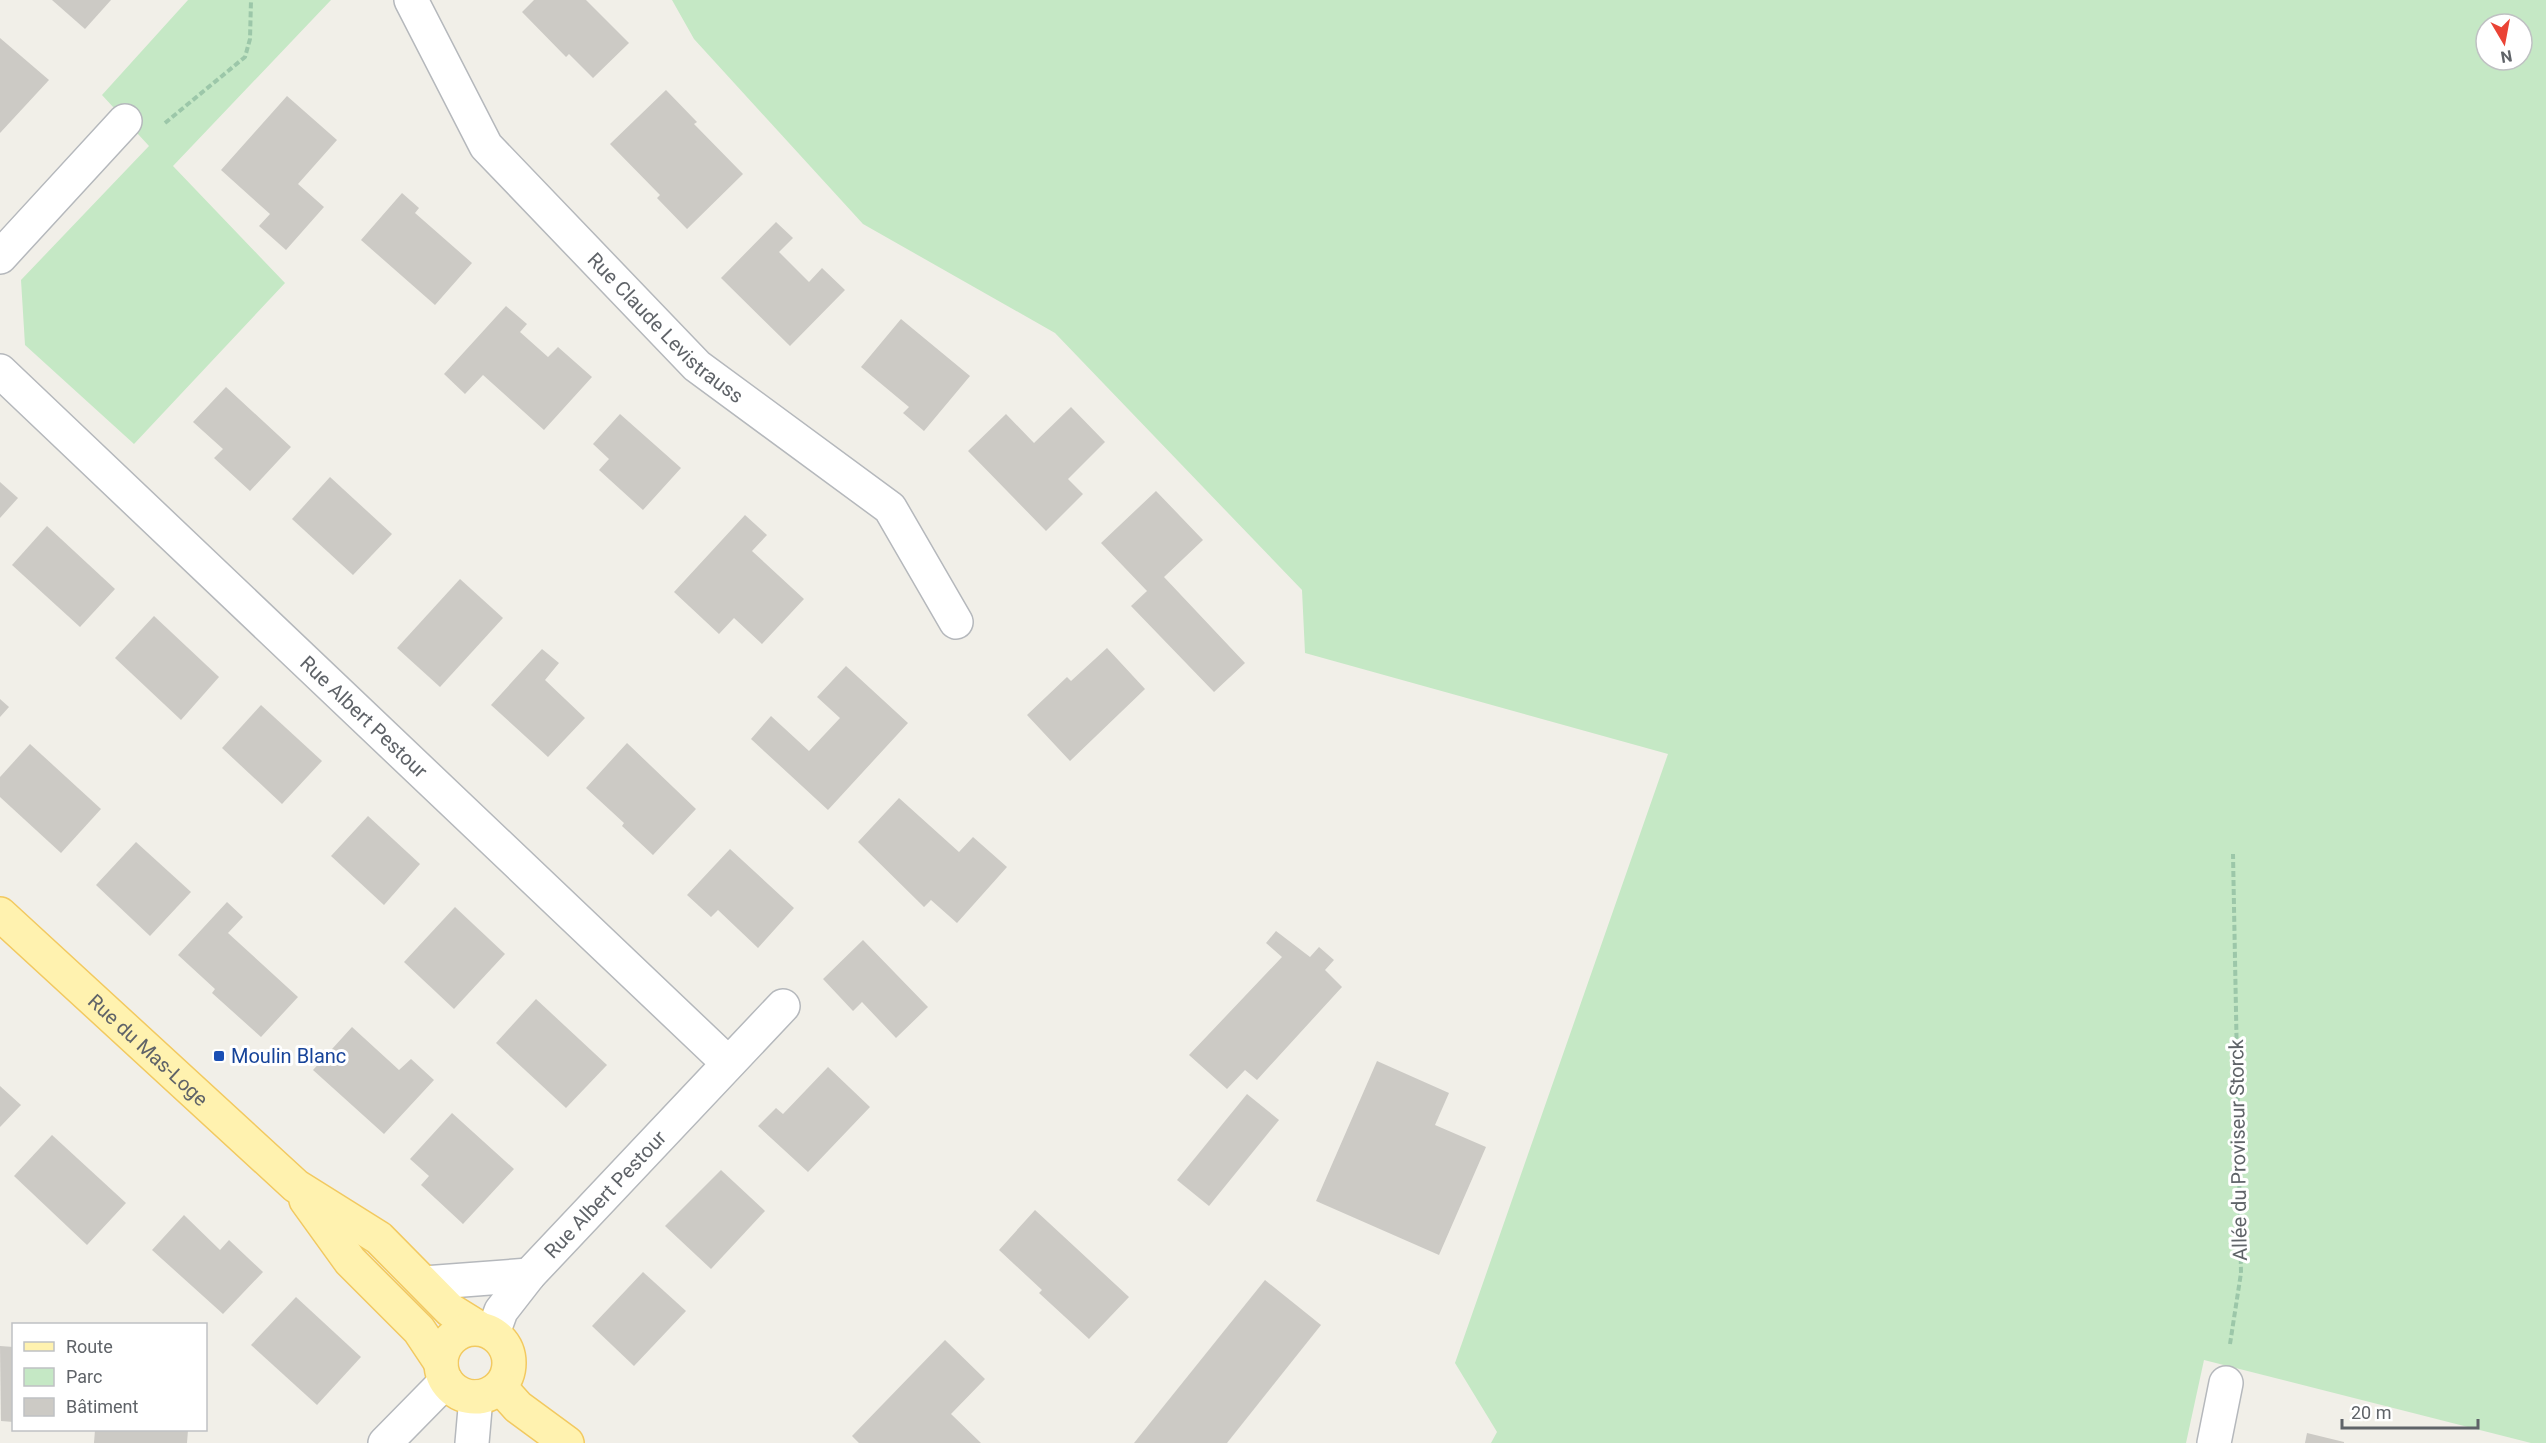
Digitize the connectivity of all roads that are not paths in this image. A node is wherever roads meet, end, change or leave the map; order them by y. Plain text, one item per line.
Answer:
1 (411, 0) edge
2 (125, 120) road end
3 (0, 257) edge
4 (0, 371) edge
5 (956, 622) dead end
6 (0, 914) edge
7 (783, 1006) dead end
8 (729, 1063) junction
9 (296, 1186) junction
10 (529, 1275) junction
11 (424, 1283) junction
12 (486, 1331) junction
13 (443, 1372) junction
14 (2226, 1383) road end
15 (488, 1392) junction
16 (385, 1443) edge
17 (472, 1443) edge
18 (567, 1443) edge
19 (2214, 1443) edge

1 - 5 street, Rue Claude Levistrauss
2 - 3 street
4 - 8 street, Rue Albert Pestour
6 - 9 main road, Rue du Mas-Loge
7 - 8 street, Rue Albert Pestour
8 - 10 street, Rue Albert Pestour
9 - 11 main road, Rue du Mas-Loge
9 - 13 main road, Rue du Mas-Loge
10 - 11 street
10 - 12 street, Rue Albert Pestour
11 - 12 main road, Rue du Mas-Loge
12 - 13 main road
12 - 15 main road
13 - 15 main road
13 - 16 street
14 - 19 street
15 - 17 street
15 - 18 main road

